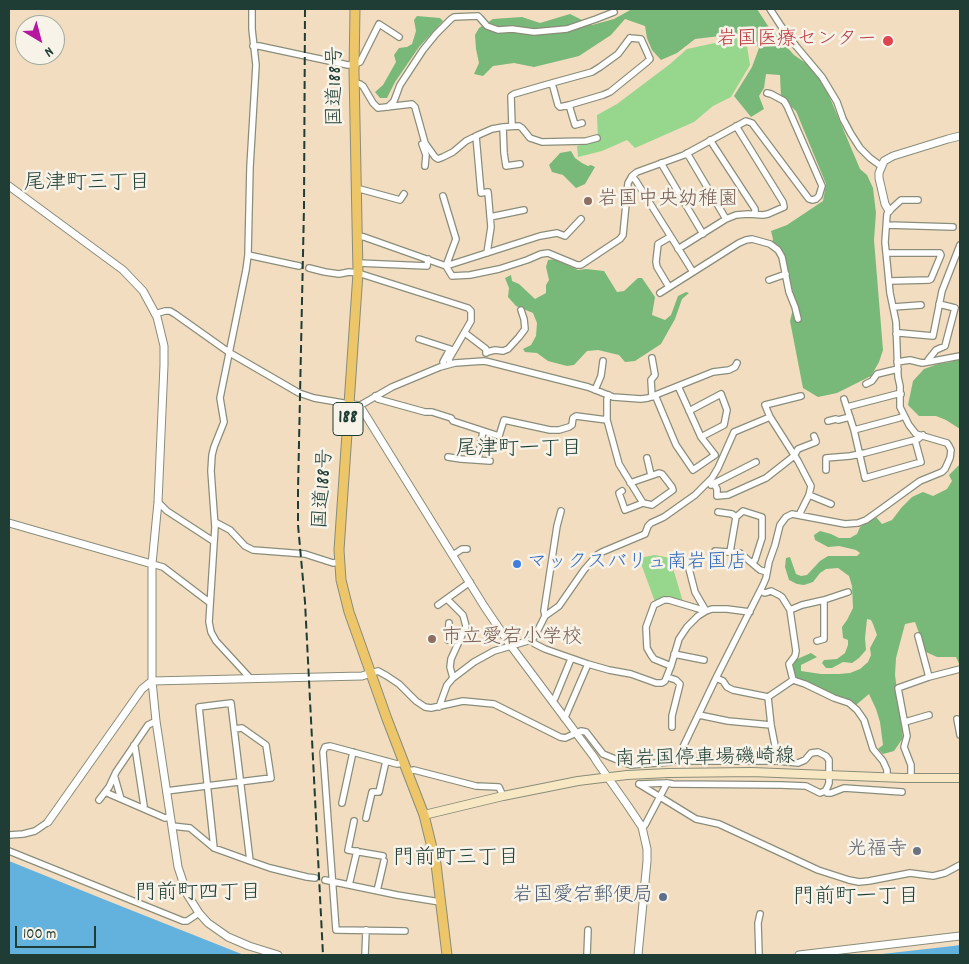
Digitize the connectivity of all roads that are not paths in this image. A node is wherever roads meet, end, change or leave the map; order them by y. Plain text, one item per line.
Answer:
1 (252, 9) edge
2 (355, 9) edge
3 (770, 9) edge
4 (614, 12) dead end
5 (398, 36) dead end
6 (254, 46) junction
7 (354, 65) junction
8 (354, 82) junction
9 (552, 83) junction
10 (766, 93) dead end
11 (569, 104) junction
12 (388, 107) junction
13 (582, 123) dead end
14 (512, 126) junction
15 (736, 126) junction
16 (503, 127) junction
17 (476, 136) junction
18 (960, 136) edge
19 (423, 138) junction
20 (596, 138) dead end
21 (710, 140) junction
22 (687, 153) junction
23 (520, 164) dead end
24 (660, 164) junction
25 (424, 166) dead end
26 (881, 166) junction
27 (632, 176) junction
28 (9, 186) edge
29 (356, 188) junction
30 (404, 194) dead end
31 (443, 196) dead end
32 (918, 200) dead end
33 (524, 210) dead end
34 (889, 211) junction
35 (755, 214) junction
36 (490, 217) junction
37 (726, 219) junction
38 (581, 220) dead end
39 (887, 225) junction
40 (953, 227) dead end
41 (703, 234) junction
42 (358, 236) junction
43 (670, 237) junction
44 (960, 245) edge
45 (678, 249) junction
46 (487, 253) junction
47 (886, 254) junction
48 (248, 255) junction
49 (428, 259) junction
50 (358, 263) junction
51 (299, 266) dead end
52 (446, 266) junction
53 (309, 268) dead end
54 (693, 272) junction
55 (358, 273) junction
56 (786, 274) junction
57 (769, 280) dead end
58 (890, 281) junction
59 (669, 287) junction
60 (660, 293) dead end
61 (939, 304) junction
62 (921, 305) dead end
63 (893, 307) junction
64 (521, 310) dead end
65 (155, 314) junction
66 (798, 319) dead end
67 (465, 333) junction
68 (896, 334) junction
69 (419, 339) dead end
70 (486, 352) junction
71 (230, 353) junction
72 (960, 356) edge
73 (652, 358) dead end
74 (484, 361) junction
75 (603, 361) dead end
76 (897, 362) junction
77 (928, 362) junction
78 (737, 363) dead end
79 (447, 365) junction
80 (898, 369) junction
81 (866, 384) dead end
82 (678, 386) junction
83 (595, 390) junction
84 (901, 394) junction
85 (609, 395) junction
86 (375, 396) junction
87 (653, 396) junction
88 (801, 396) dead end
89 (844, 399) dead end
90 (349, 404) junction
91 (359, 406) junction
92 (847, 407) junction
93 (689, 411) junction
94 (850, 416) junction
95 (904, 416) junction
96 (770, 417) junction
97 (607, 420) junction
98 (828, 421) dead end
99 (854, 430) junction
100 (483, 431) junction
101 (923, 435) junction
102 (701, 436) junction
103 (814, 436) dead end
104 (915, 440) junction
105 (860, 455) junction
106 (794, 456) junction
107 (448, 457) dead end
108 (647, 458) dead end
109 (478, 460) junction
110 (490, 461) dead end
111 (756, 462) dead end
112 (826, 470) dead end
113 (651, 476) junction
114 (630, 483) junction
115 (714, 484) junction
116 (705, 486) junction
117 (622, 491) dead end
118 (809, 495) junction
119 (158, 502) junction
120 (643, 503) junction
121 (831, 504) dead end
122 (561, 512) dead end
123 (718, 512) dead end
124 (799, 515) junction
125 (736, 517) junction
126 (215, 522) junction
127 (9, 523) edge
128 (213, 541) junction
129 (467, 549) dead end
130 (715, 551) dead end
131 (730, 552) junction
132 (453, 555) junction
133 (687, 561) dead end
134 (339, 562) junction
135 (752, 563) junction
136 (152, 564) junction
137 (767, 572) junction
138 (470, 582) junction
139 (760, 591) junction
140 (848, 592) dead end
141 (447, 599) junction
142 (824, 600) junction
143 (209, 602) junction
144 (438, 605) dead end
145 (790, 610) junction
146 (706, 611) junction
147 (750, 612) junction
148 (545, 616) junction
149 (450, 623) dead end
150 (918, 636) dead end
151 (531, 640) junction
152 (459, 641) junction
153 (817, 641) dead end
154 (511, 646) junction
155 (674, 654) junction
156 (571, 659) junction
157 (704, 660) dead end
158 (588, 664) junction
159 (672, 666) junction
160 (960, 669) edge
161 (371, 673) junction
162 (667, 677) junction
163 (929, 677) junction
164 (250, 678) junction
165 (452, 678) junction
166 (716, 678) junction
167 (793, 680) junction
168 (152, 681) junction
169 (768, 696) junction
170 (552, 701) junction
171 (439, 707) junction
172 (699, 715) junction
173 (929, 716) dead end
174 (564, 718) junction
175 (957, 719) dead end
176 (156, 721) junction
177 (905, 722) junction
178 (771, 725) junction
179 (672, 727) dead end
180 (234, 729) junction
181 (576, 734) junction
182 (960, 735) edge
183 (134, 745) junction
184 (353, 752) junction
185 (684, 756) junction
186 (386, 761) junction
187 (778, 761) junction
188 (405, 767) junction
189 (829, 774) junction
190 (114, 777) junction
191 (888, 777) junction
192 (608, 778) junction
193 (911, 778) junction
194 (960, 778) edge
195 (240, 781) junction
196 (667, 783) junction
197 (207, 785) junction
198 (825, 790) junction
199 (166, 791) junction
200 (105, 792) junction
201 (902, 792) dead end
202 (503, 796) junction
203 (658, 796) junction
204 (121, 799) junction
205 (99, 800) dead end
206 (342, 803) dead end
207 (143, 808) junction
208 (424, 815) junction
209 (170, 817) junction
210 (366, 818) dead end
211 (354, 821) dead end
212 (48, 822) joint
213 (172, 826) junction
214 (642, 827) junction
215 (9, 834) edge
216 (214, 848) junction
217 (9, 851) edge
218 (357, 851) junction
219 (250, 861) junction
220 (960, 865) edge
221 (315, 878) dead end
222 (325, 880) dead end
223 (333, 881) junction
224 (349, 885) junction
225 (377, 891) junction
226 (440, 902) junction
227 (199, 913) junction
228 (760, 914) dead end
229 (366, 930) junction
230 (588, 930) dead end
231 (405, 931) dead end
232 (960, 936) edge
233 (278, 955) edge
234 (365, 955) edge
235 (447, 955) edge
236 (587, 955) edge
237 (638, 955) edge
238 (759, 955) edge
239 (799, 955) edge

1 - 6 street
2 - 7 highway, 国道188号 / 188
3 - 26 street
4 - 12 street
5 - 7 street
6 - 7 street
6 - 48 street
7 - 8 highway, 国道188号 / 188
8 - 12 street
8 - 29 highway, 国道188号 / 188
9 - 11 street
9 - 11 street
9 - 14 street
10 - 15 street
11 - 13 street
12 - 19 street
14 - 16 street
14 - 20 street
15 - 21 street
15 - 35 street
16 - 17 street
16 - 23 street
17 - 19 street
17 - 36 street
18 - 26 street
19 - 25 street
21 - 22 street
21 - 35 street
22 - 24 street
22 - 37 street
24 - 27 street
24 - 41 street
26 - 34 street
27 - 43 street
27 - 52 street
28 - 65 street
29 - 30 street
29 - 42 highway, 国道188号 / 188
31 - 52 street
32 - 34 street
33 - 36 street
34 - 39 street
35 - 37 street
36 - 46 street
37 - 41 street
38 - 46 street
39 - 40 street
39 - 47 street
41 - 45 street
42 - 49 street
42 - 50 highway, 国道188号 / 188
43 - 45 street
43 - 59 street
44 - 61 street
45 - 54 street
46 - 52 street
47 - 58 street
47 - 58 street
48 - 51 street
48 - 71 street
49 - 50 street
49 - 52 street
50 - 55 highway, 国道188号 / 188
53 - 55 street
54 - 56 street
54 - 59 street
55 - 67 street
55 - 90 highway, 国道188号 / 188
56 - 57 street
56 - 66 street
58 - 63 street
59 - 60 street
61 - 68 street
61 - 77 street
62 - 63 street
63 - 68 street
64 - 70 street
65 - 71 street
65 - 119 street
67 - 70 street
67 - 79 street
68 - 76 street
69 - 79 street
70 - 74 street
71 - 90 street
71 - 126 street
72 - 77 street
73 - 87 street
74 - 79 street
74 - 83 street
75 - 83 street
76 - 77 street
76 - 80 street
78 - 82 street
79 - 86 street
80 - 81 street
80 - 84 street
82 - 87 street
82 - 93 street
83 - 85 street
84 - 92 street
84 - 95 street
85 - 87 street
85 - 97 street
86 - 91 street
86 - 100 street
87 - 102 street
88 - 96 street
89 - 92 street
90 - 91 street
90 - 134 highway, 国道188号 / 188
91 - 132 street
92 - 94 street
93 - 102 street
93 - 102 street
94 - 98 street
94 - 99 street
95 - 99 street
95 - 101 street
96 - 106 street
96 - 116 street
97 - 100 street
97 - 114 street
99 - 105 street
100 - 109 street
101 - 104 street
101 - 124 street
103 - 106 street
104 - 105 street
104 - 105 street
105 - 112 street
106 - 115 street
106 - 118 street
107 - 109 street
108 - 113 street
109 - 110 street
111 - 115 street
113 - 114 street
113 - 120 street
114 - 120 street
115 - 116 street
116 - 148 street
117 - 120 street
118 - 121 street
118 - 124 street
119 - 128 street
119 - 136 street
122 - 148 street
123 - 125 street
124 - 137 street
125 - 131 street
125 - 135 street
126 - 128 street
126 - 134 street
127 - 136 street
128 - 143 street
129 - 132 street
130 - 131 street
131 - 135 street
132 - 138 street
133 - 146 street
134 - 161 highway, 国道188号 / 188
135 - 137 street
136 - 143 street
136 - 168 street
137 - 139 street
138 - 141 street
138 - 154 street
139 - 145 street
139 - 147 street
140 - 142 street
141 - 144 street
141 - 152 street
142 - 145 street
142 - 153 street
143 - 164 street
145 - 167 street
146 - 147 street
146 - 155 street
146 - 159 street
147 - 166 street
148 - 151 street
149 - 152 street
150 - 163 street
151 - 154 street
151 - 156 street
152 - 165 street
154 - 165 street
154 - 170 street
155 - 157 street
155 - 159 street
156 - 158 street
156 - 170 street
158 - 162 street
158 - 174 street
159 - 162 street
160 - 163 street
161 - 164 street
161 - 171 street
161 - 188 highway, 国道188号 / 188
162 - 179 street
163 - 177 street
164 - 168 street
165 - 171 street
166 - 169 street
166 - 172 street
167 - 169 street
167 - 191 street
168 - 176 street
168 - 212 street
169 - 178 street
170 - 174 street
171 - 181 street
172 - 178 street
172 - 185 street
173 - 177 street
174 - 181 street
175 - 182 street
176 - 183 street
176 - 199 street
177 - 193 street
178 - 187 street
180 - 195 street
180 - 195 street
180 - 197 street
181 - 185 street
181 - 192 street
183 - 190 street
183 - 207 street
184 - 186 street
184 - 206 street
184 - 223 street
185 - 187 street
186 - 188 street
186 - 210 street
187 - 189 street
188 - 202 street
188 - 208 highway, 国道188号 / 188
189 - 191 main road, 南岩国停車場磯崎線
189 - 192 main road, 南岩国停車場磯崎線
189 - 198 street
190 - 200 street
190 - 204 street
191 - 193 main road, 南岩国停車場磯崎線
192 - 202 main road, 南岩国停車場磯崎線
192 - 214 street
193 - 194 main road, 南岩国停車場磯崎線
195 - 197 street
195 - 219 street
196 - 198 street
196 - 203 street
196 - 203 street
197 - 199 street
197 - 216 street
198 - 201 street
199 - 209 street
200 - 204 street
200 - 205 street
202 - 208 main road, 南岩国停車場磯崎線
203 - 214 street
203 - 220 street
204 - 207 street
207 - 209 street
208 - 226 highway, 国道188号 / 188
209 - 213 street
211 - 218 street
212 - 215 street
213 - 216 street
213 - 227 street
214 - 237 street
216 - 219 street
217 - 227 street
218 - 224 street
218 - 225 street
219 - 221 street
222 - 223 street
223 - 224 street
223 - 229 street
224 - 225 street
225 - 226 street
226 - 235 highway, 国道188号 / 188
227 - 233 street
228 - 238 street
229 - 231 street
229 - 234 street
230 - 236 street
232 - 239 street

